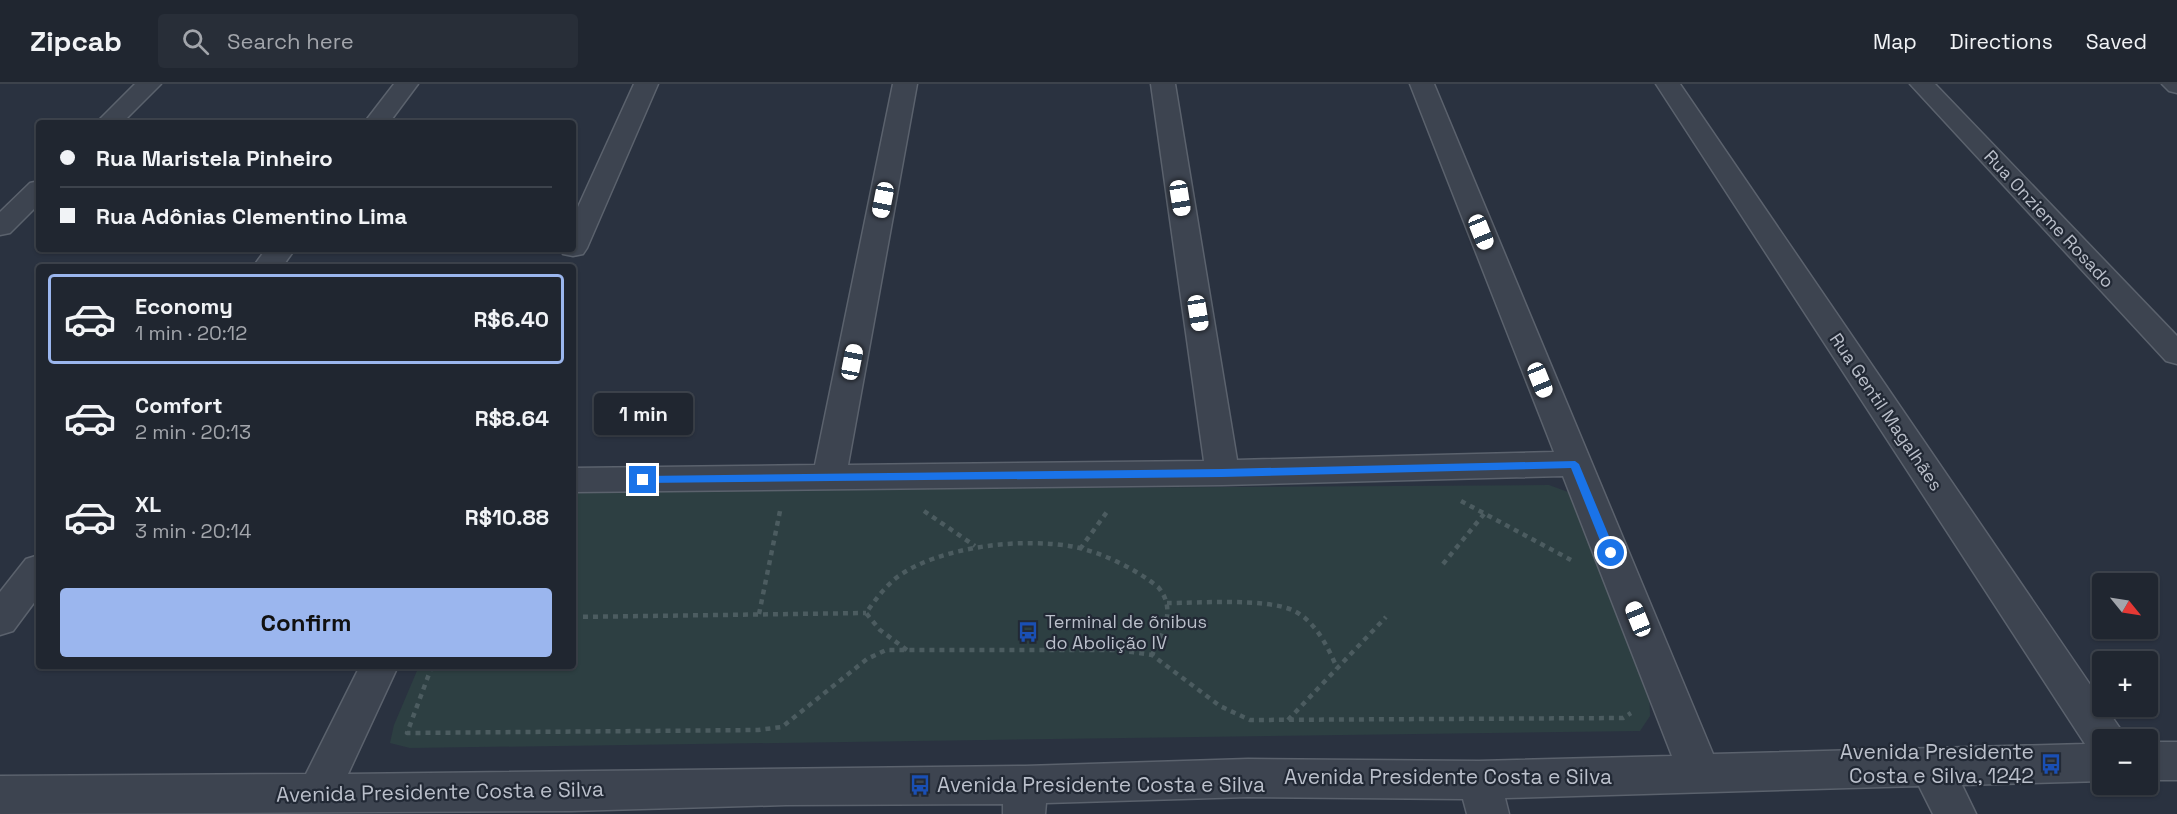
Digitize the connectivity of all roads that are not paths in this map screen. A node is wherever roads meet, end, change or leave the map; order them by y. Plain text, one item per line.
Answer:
1 (149, 84) edge
2 (406, 84) edge
3 (646, 84) edge
4 (905, 84) edge
5 (1162, 84) edge
6 (1422, 84) edge
7 (1668, 84) edge
8 (1922, 84) edge
9 (111, 120) edge
10 (378, 120) edge
11 (36, 192) edge
12 (0, 227) edge
13 (576, 241) edge
14 (279, 252) edge
15 (269, 264) edge
16 (2177, 354) edge
17 (1575, 464) junction
18 (1222, 473) junction
19 (829, 478) junction
20 (576, 480) edge
21 (36, 573) edge
22 (0, 620) edge
23 (378, 669) edge
24 (2098, 729) edge
25 (2158, 761) edge
26 (2177, 761) edge
27 (2092, 762) edge
28 (1931, 767) junction
29 (1701, 774) junction
30 (318, 794) junction
31 (0, 795) edge
32 (1484, 797) edge
33 (1025, 799) edge
34 (568, 803) edge
35 (113, 805) edge
36 (1955, 814) edge

1 - 9 street
2 - 10 street
3 - 13 street
4 - 19 street
5 - 18 street
6 - 17 street
7 - 24 street, Rua Gentil Magalhães
8 - 16 street, Rua Onzieme Rosado
11 - 12 street
14 - 15 street
17 - 18 street
17 - 29 street
18 - 19 street
19 - 20 street
21 - 22 street
23 - 30 street
25 - 26 street
27 - 28 street, Avenida Presidente Costa e Silva
28 - 29 street, Avenida Presidente Costa e Silva
28 - 36 street
29 - 32 street, Avenida Presidente Costa e Silva
30 - 34 street, Avenida Presidente Costa e Silva
30 - 35 street, Avenida Presidente Costa e Silva
31 - 35 street, Avenida Presidente Costa e Silva
32 - 33 street, Avenida Presidente Costa e Silva
33 - 34 street, Avenida Presidente Costa e Silva

